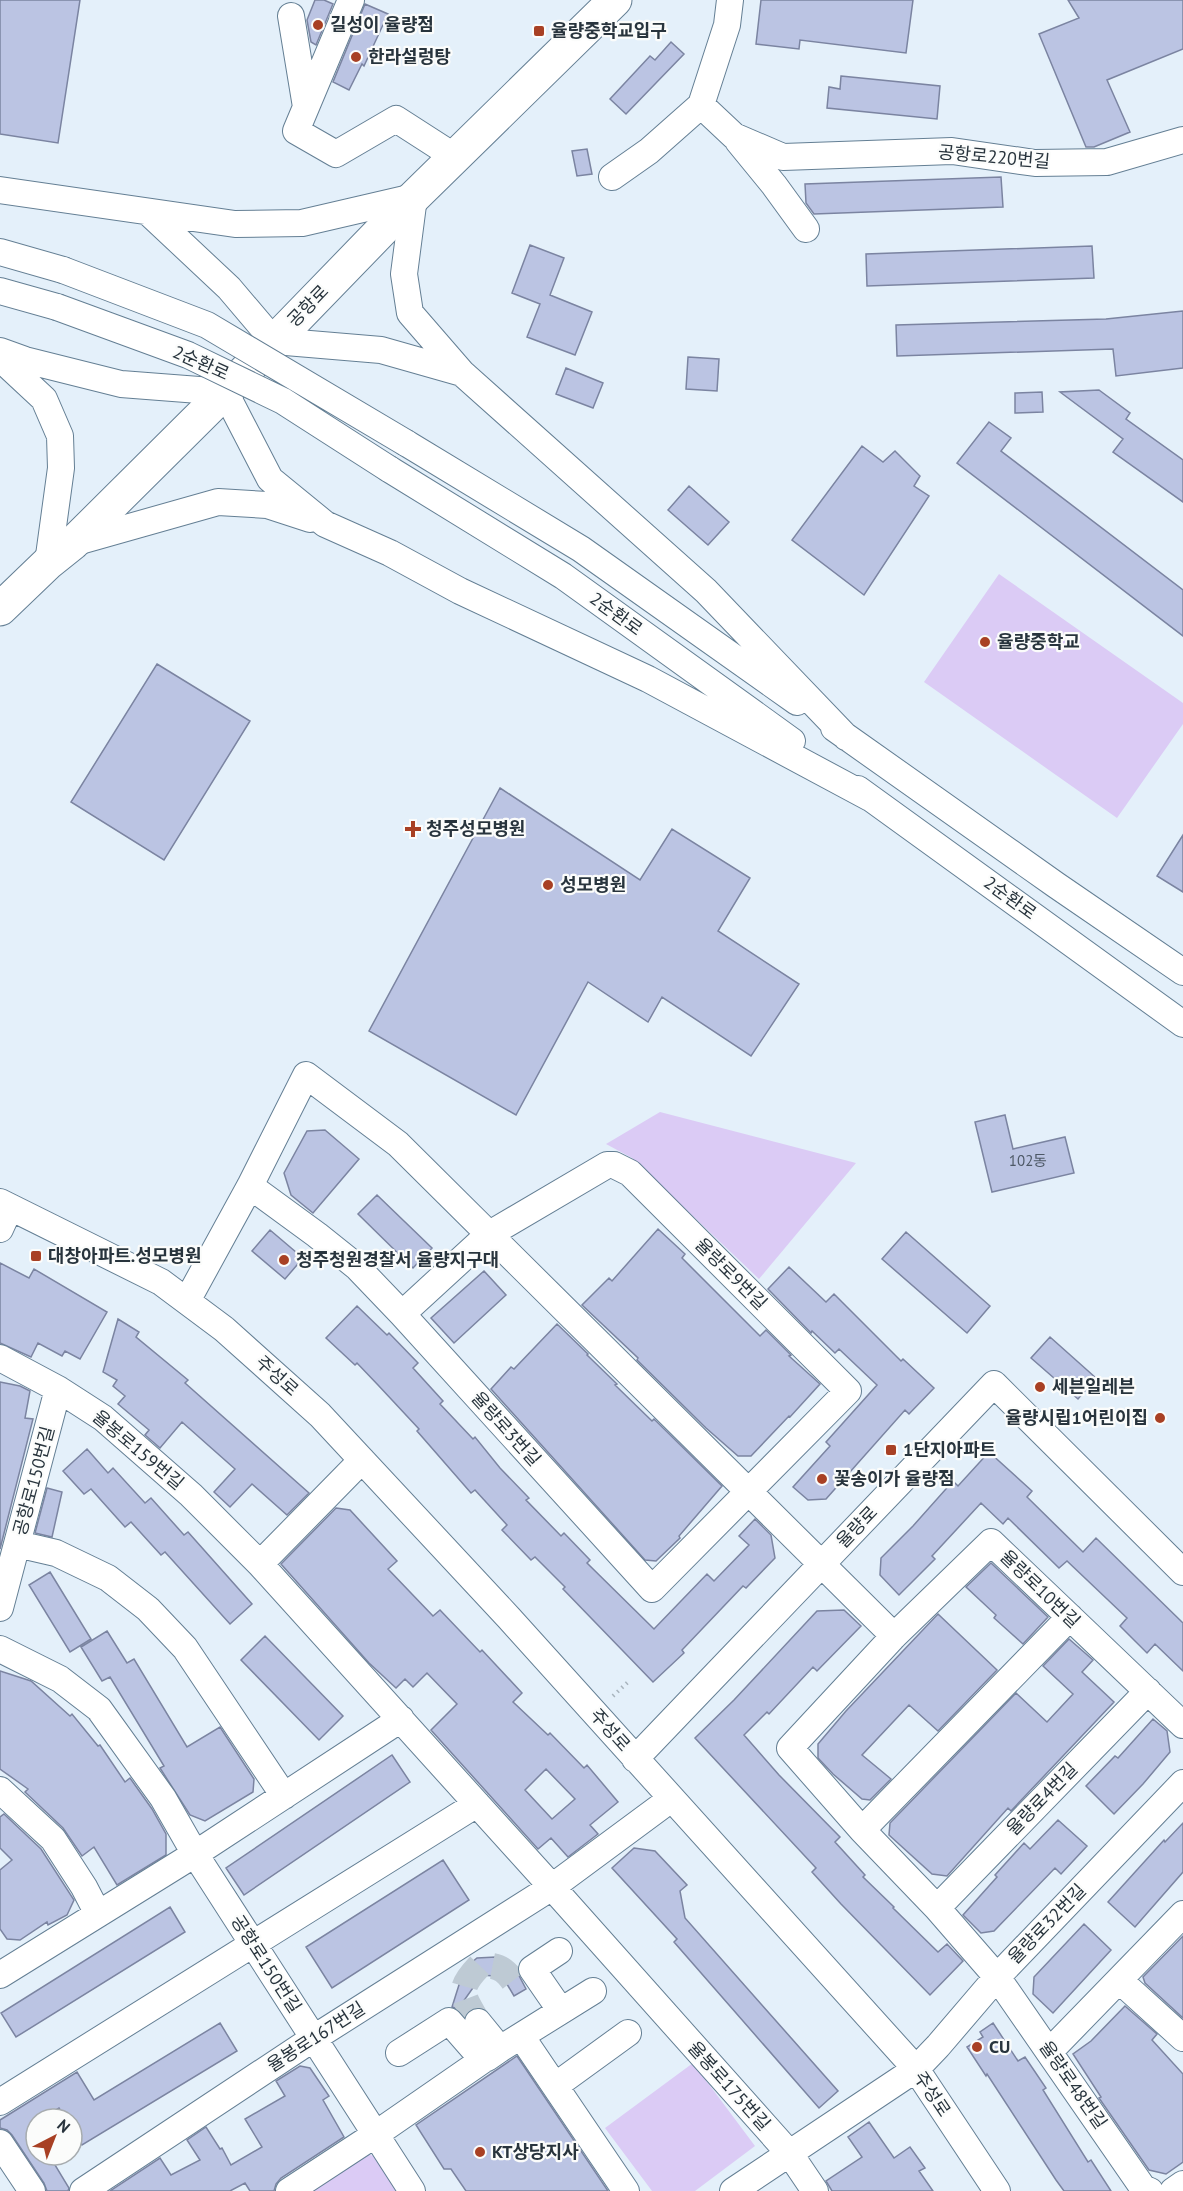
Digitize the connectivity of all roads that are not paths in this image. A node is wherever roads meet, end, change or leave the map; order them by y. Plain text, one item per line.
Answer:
1 (351, 0) edge
2 (615, 0) edge
3 (730, 0) edge
4 (291, 16) dead end
5 (701, 105) junction
6 (306, 107) junction
7 (734, 136) junction
8 (1183, 140) edge
9 (455, 157) junction
10 (612, 177) dead end
11 (0, 190) edge
12 (414, 197) junction
13 (148, 212) junction
14 (806, 229) dead end
15 (0, 252) edge
16 (0, 291) edge
17 (274, 341) junction
18 (0, 351) edge
19 (0, 358) edge
20 (462, 373) junction
21 (225, 392) junction
22 (325, 524) junction
23 (73, 543) junction
24 (48, 563) junction
25 (0, 609) edge
26 (846, 737) junction
27 (870, 798) junction
28 (1183, 972) edge
29 (1183, 1024) edge
30 (250, 1186) junction
31 (3, 1213) edge
32 (488, 1235) junction
33 (187, 1301) junction
34 (402, 1314) junction
35 (0, 1358) edge
36 (58, 1389) junction
37 (362, 1461) junction
38 (748, 1490) junction
39 (17, 1544) junction
40 (260, 1563) junction
41 (822, 1563) junction
42 (1183, 1572) edge
43 (0, 1608) edge
44 (1070, 1617) junction
45 (894, 1636) junction
46 (0, 1649) edge
47 (1148, 1691) junction
48 (401, 1719) junction
49 (1183, 1725) edge
50 (635, 1759) junction
51 (1183, 1783) edge
52 (0, 1790) edge
53 (284, 1796) junction
54 (671, 1799) junction
55 (477, 1804) junction
56 (862, 1830) junction
57 (195, 1854) junction
58 (552, 1887) junction
59 (937, 1908) junction
60 (98, 1914) junction
61 (1183, 1914) edge
62 (253, 1944) junction
63 (559, 1951) dead end
64 (3, 1968) edge
65 (997, 1977) junction
66 (1119, 1980) junction
67 (593, 1992) dead end
68 (561, 2011) junction
69 (478, 2022) tunnel mouth
70 (627, 2033) dead end
71 (314, 2038) junction
72 (1183, 2038) edge
73 (501, 2048) junction
74 (1050, 2051) junction
75 (399, 2053) dead end
76 (916, 2069) junction
77 (555, 2086) junction
78 (0, 2102) edge
79 (376, 2134) junction
80 (0, 2143) edge
81 (790, 2154) junction
82 (1183, 2184) edge
83 (32, 2191) edge
84 (83, 2191) edge
85 (289, 2191) edge
86 (412, 2191) edge
87 (626, 2191) edge
88 (733, 2191) edge
89 (815, 2191) edge
90 (997, 2191) edge
91 (1150, 2191) edge
92 (1173, 2191) edge

1 - 6 street
2 - 9 main road, 공항로
3 - 5 street
4 - 6 street
5 - 7 street, 공항로220번길
5 - 10 street
6 - 9 street
7 - 8 street, 공항로220번길
7 - 14 street, 공항로220번길
9 - 12 main road, 공항로
11 - 13 street
12 - 13 street
12 - 17 main road, 공항로
12 - 20 street
13 - 17 street
15 - 26 street, 2순환로, bridge
16 - 27 street, 2순환로, bridge
17 - 20 street
17 - 21 main road, 공항로
18 - 21 street
19 - 24 street
20 - 26 street
21 - 22 street
21 - 23 main road, 공항로
22 - 23 street
22 - 27 street
23 - 24 main road, 공항로
24 - 25 main road, 공항로
26 - 28 street, 2순환로
27 - 29 street, 2순환로
30 - 32 street
30 - 33 street
30 - 34 street, 율량로3번길
31 - 33 street, 주성로
32 - 34 street
32 - 38 street
32 - 38 street, 율량로9번길
33 - 37 street, 주성로
34 - 38 street, 율량로3번길
35 - 36 street, 율봉로159번길
36 - 39 street, 공항로150번길
36 - 40 street, 율봉로159번길
37 - 40 street
37 - 50 street, 주성로
38 - 41 street
39 - 43 street, 공항로150번길
39 - 53 street
40 - 48 street
41 - 42 street, 율량로
41 - 45 street
41 - 50 street, 율량로
44 - 45 street, 율량로10번길
44 - 47 street, 율량로10번길
44 - 56 street
45 - 56 street
46 - 57 street, 공항로150번길
47 - 49 street, 율량로10번길
47 - 59 street, 율량로4번길
48 - 53 street
48 - 55 street
50 - 54 street, 주성로
51 - 65 street, 율량로32번길
52 - 60 street
53 - 57 street
54 - 58 street, 율봉로167번길
54 - 76 street, 주성로
55 - 58 street
55 - 62 street
56 - 59 street
57 - 60 street
57 - 62 street, 공항로150번길
58 - 71 street, 율봉로167번길
58 - 81 street, 율봉로175번길
59 - 65 street
60 - 64 street
61 - 66 street
62 - 71 street, 공항로150번길
62 - 78 street
63 - 68 street
65 - 74 street, 율량로48번길
65 - 76 street, 율량로32번길
66 - 72 street
66 - 74 street
67 - 68 street
68 - 73 street
69 - 73 street
70 - 77 street
71 - 79 street, 공항로150번길
71 - 84 street, 율봉로167번길
73 - 75 street
73 - 77 street
73 - 79 street
74 - 91 street, 율량로48번길
76 - 81 street
76 - 90 street, 주성로
77 - 87 street
79 - 85 street
79 - 86 street, 공항로150번길
80 - 83 street
81 - 88 street
81 - 89 street, 율봉로175번길
82 - 92 street

